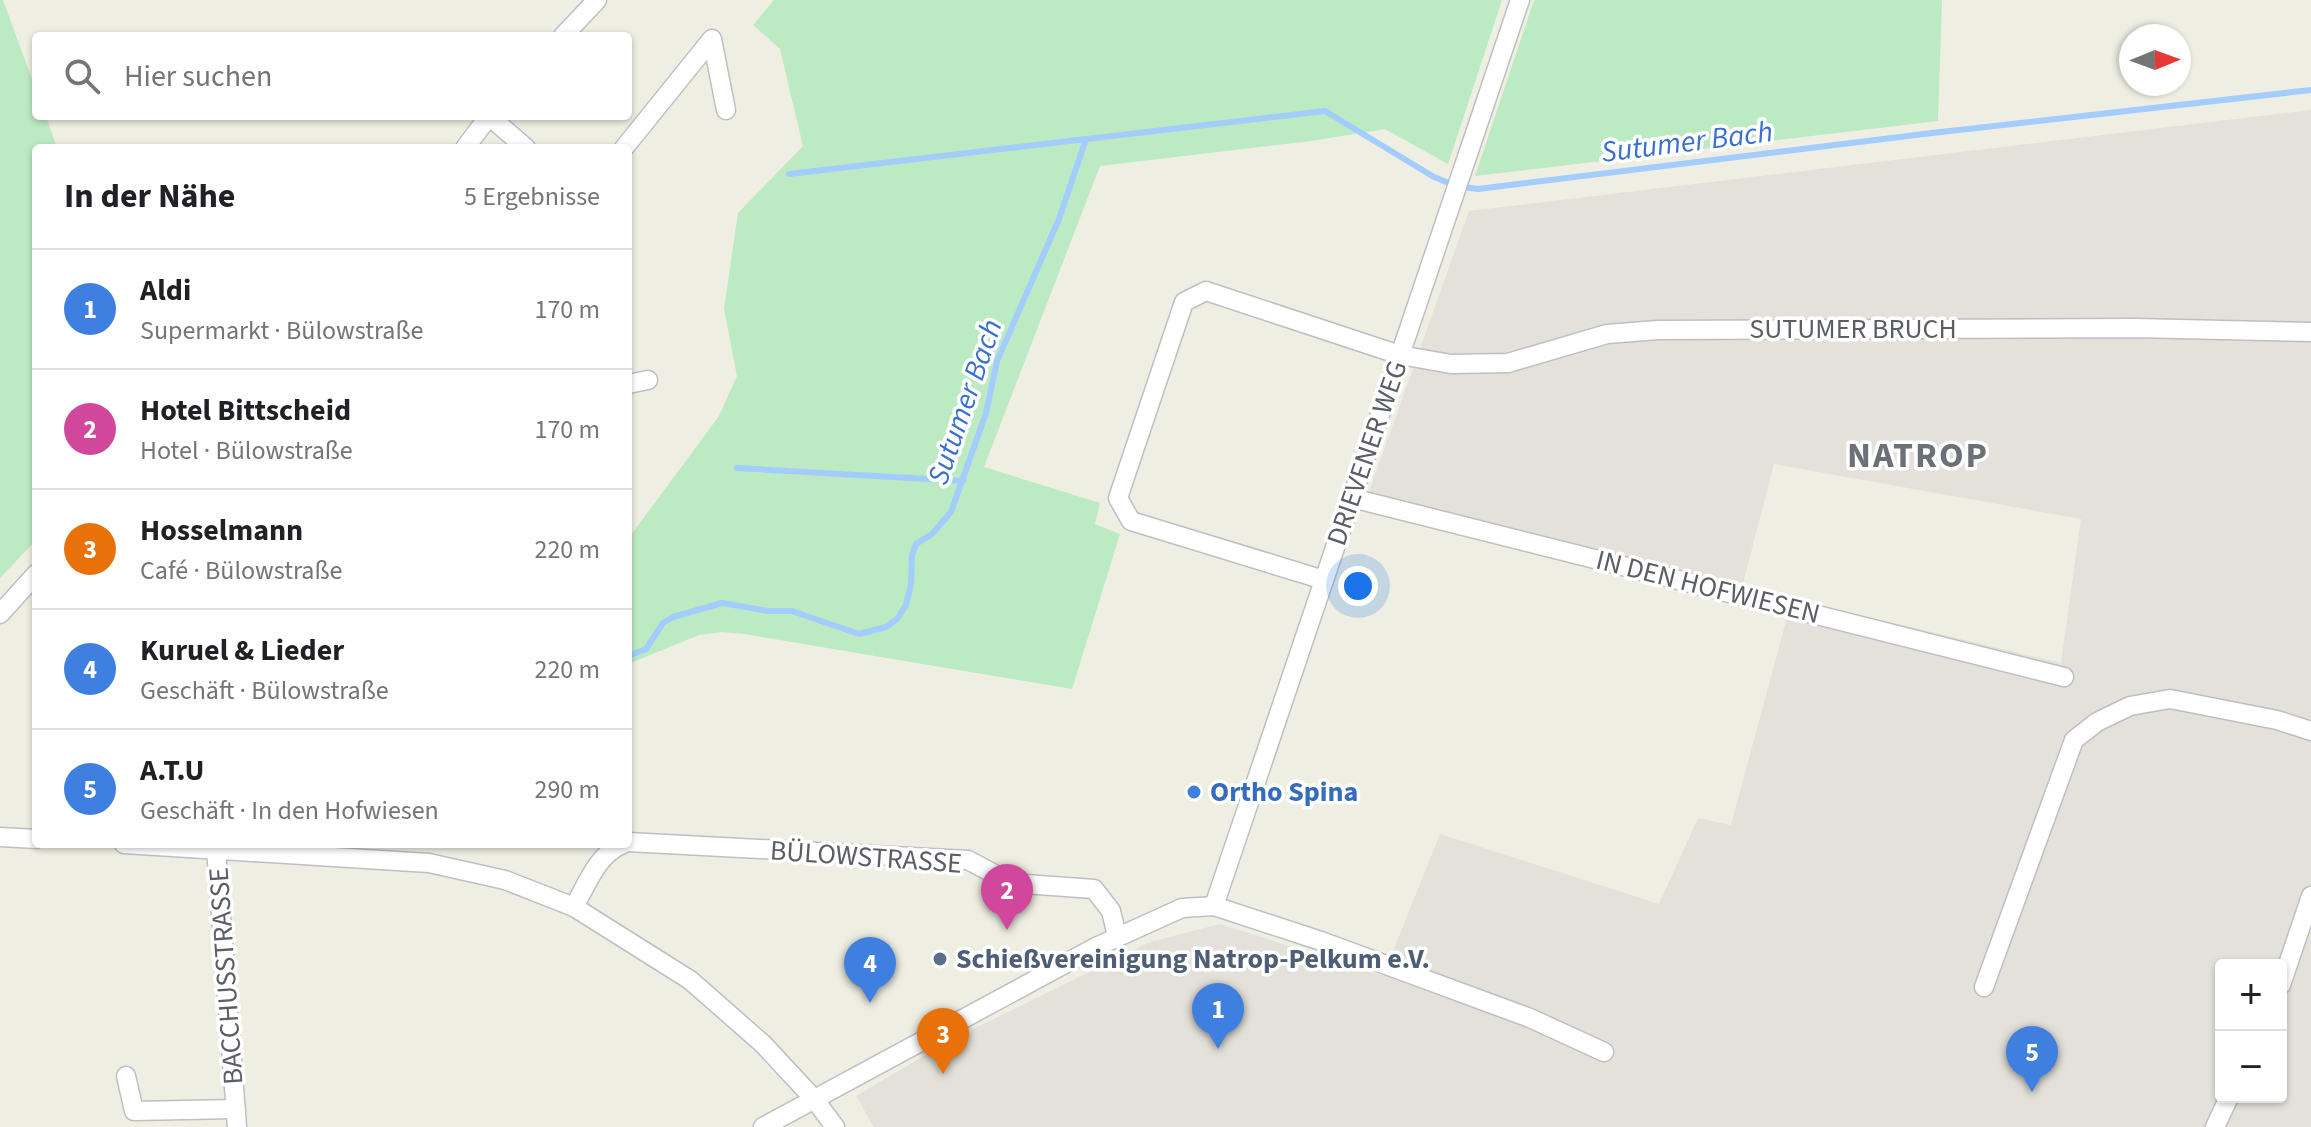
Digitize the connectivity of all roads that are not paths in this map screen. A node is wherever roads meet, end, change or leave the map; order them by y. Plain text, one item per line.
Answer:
1 (597, 0) edge
2 (1520, 0) edge
3 (567, 32) edge
4 (726, 110) dead end
5 (486, 120) edge
6 (494, 120) edge
7 (468, 144) edge
8 (521, 144) edge
9 (627, 144) edge
10 (2311, 332) edge
11 (1400, 355) junction
12 (648, 380) dead end
13 (632, 383) edge
14 (1352, 498) junction
15 (32, 578) edge
16 (1324, 580) junction
17 (0, 614) edge
18 (2064, 677) dead end
19 (2311, 731) edge
20 (0, 837) edge
21 (32, 839) edge
22 (632, 843) edge
23 (218, 848) edge
24 (231, 848) edge
25 (615, 848) edge
26 (2311, 896) edge
27 (1214, 906) junction
28 (574, 907) junction
29 (1117, 936) junction
30 (2287, 967) edge
31 (1984, 987) dead end
32 (1604, 1052) dead end
33 (126, 1076) dead end
34 (815, 1100) junction
35 (2226, 1103) edge
36 (236, 1118) edge
37 (763, 1127) edge
38 (835, 1127) edge
39 (2215, 1127) edge

1 - 3 street
2 - 11 street, DRIEVENER WEG
4 - 9 street
5 - 7 street
6 - 8 street
10 - 11 street, SUTUMER BRUCH
11 - 14 street, DRIEVENER WEG
11 - 16 street, SUTUMER BRUCH
12 - 13 street
14 - 16 street, DRIEVENER WEG
14 - 18 street, IN DEN HOFWIESEN
15 - 17 street
16 - 27 street, DRIEVENER WEG
19 - 31 street
20 - 21 street
22 - 29 street, BÜLOWSTRASSE
23 - 36 street, BACCHUSSTRASSE
24 - 28 street
25 - 28 street, BÜLOWSTRASSE
26 - 30 street
27 - 29 street
27 - 32 street
28 - 34 street
29 - 34 street
33 - 36 street, BACCHUSSTRASSE
34 - 37 street
34 - 38 street
35 - 39 street

